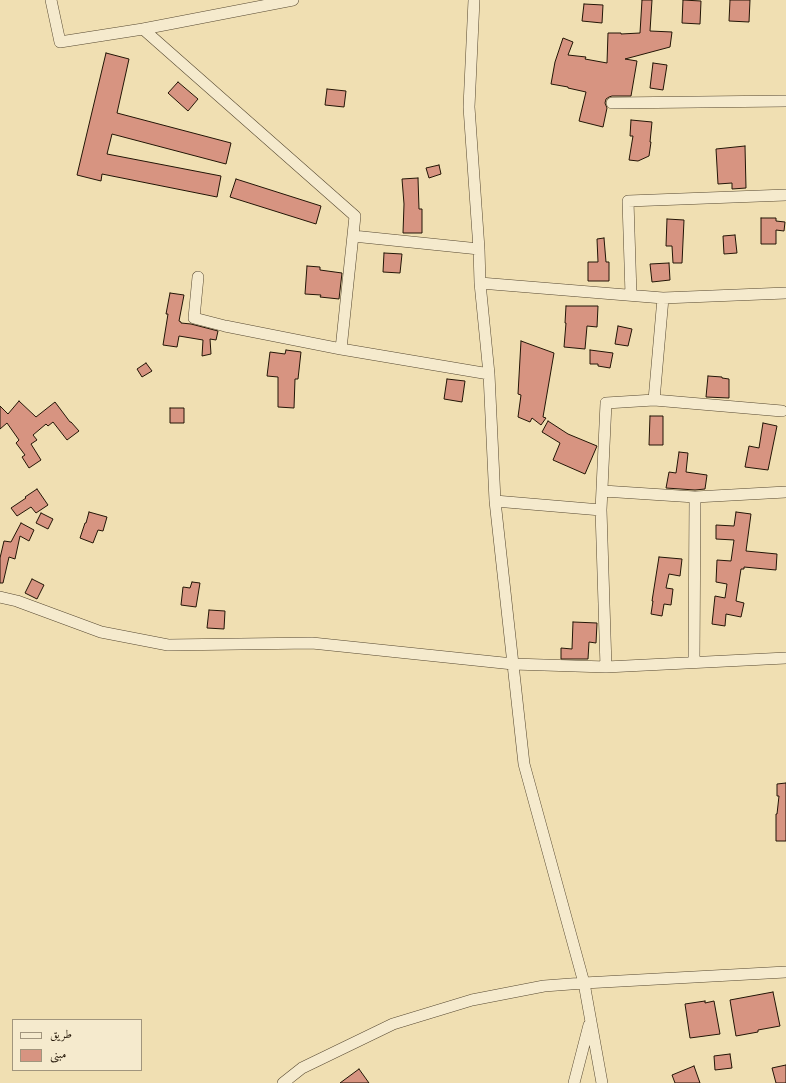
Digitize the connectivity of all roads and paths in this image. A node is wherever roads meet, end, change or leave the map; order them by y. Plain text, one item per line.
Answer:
1 (51, 0) edge
2 (293, 0) edge
3 (474, 0) edge
4 (143, 29) junction
5 (786, 101) edge
6 (612, 103) dead end
7 (786, 195) edge
8 (353, 236) junction
9 (479, 249) junction
10 (198, 277) dead end
11 (480, 283) junction
12 (786, 293) edge
13 (631, 295) junction
14 (663, 298) junction
15 (341, 349) junction
16 (489, 374) junction
17 (654, 400) junction
18 (782, 411) dead end
19 (603, 491) junction
20 (786, 492) edge
21 (695, 497) junction
22 (495, 501) junction
23 (601, 510) junction
24 (0, 597) edge
25 (786, 658) edge
26 (694, 662) junction
27 (513, 664) junction
28 (606, 667) junction
29 (786, 972) edge
30 (584, 983) junction
31 (590, 1021) junction
32 (283, 1083) edge
33 (574, 1083) edge
34 (602, 1083) edge

1 - 4 street
2 - 4 street
3 - 9 street
4 - 8 street
5 - 6 street
7 - 13 street
8 - 9 street
8 - 15 street
9 - 11 street
10 - 15 street
11 - 13 street
11 - 16 street
12 - 14 street
13 - 14 street
14 - 17 street
15 - 16 street
16 - 22 street
17 - 18 street
17 - 19 street
19 - 21 street
19 - 23 street
20 - 21 street
21 - 26 street
22 - 23 street
22 - 27 street
23 - 28 street
24 - 27 street
25 - 26 street
26 - 28 street
27 - 28 street
27 - 30 street
29 - 30 street
30 - 31 street
30 - 32 street
31 - 33 street
31 - 34 street

